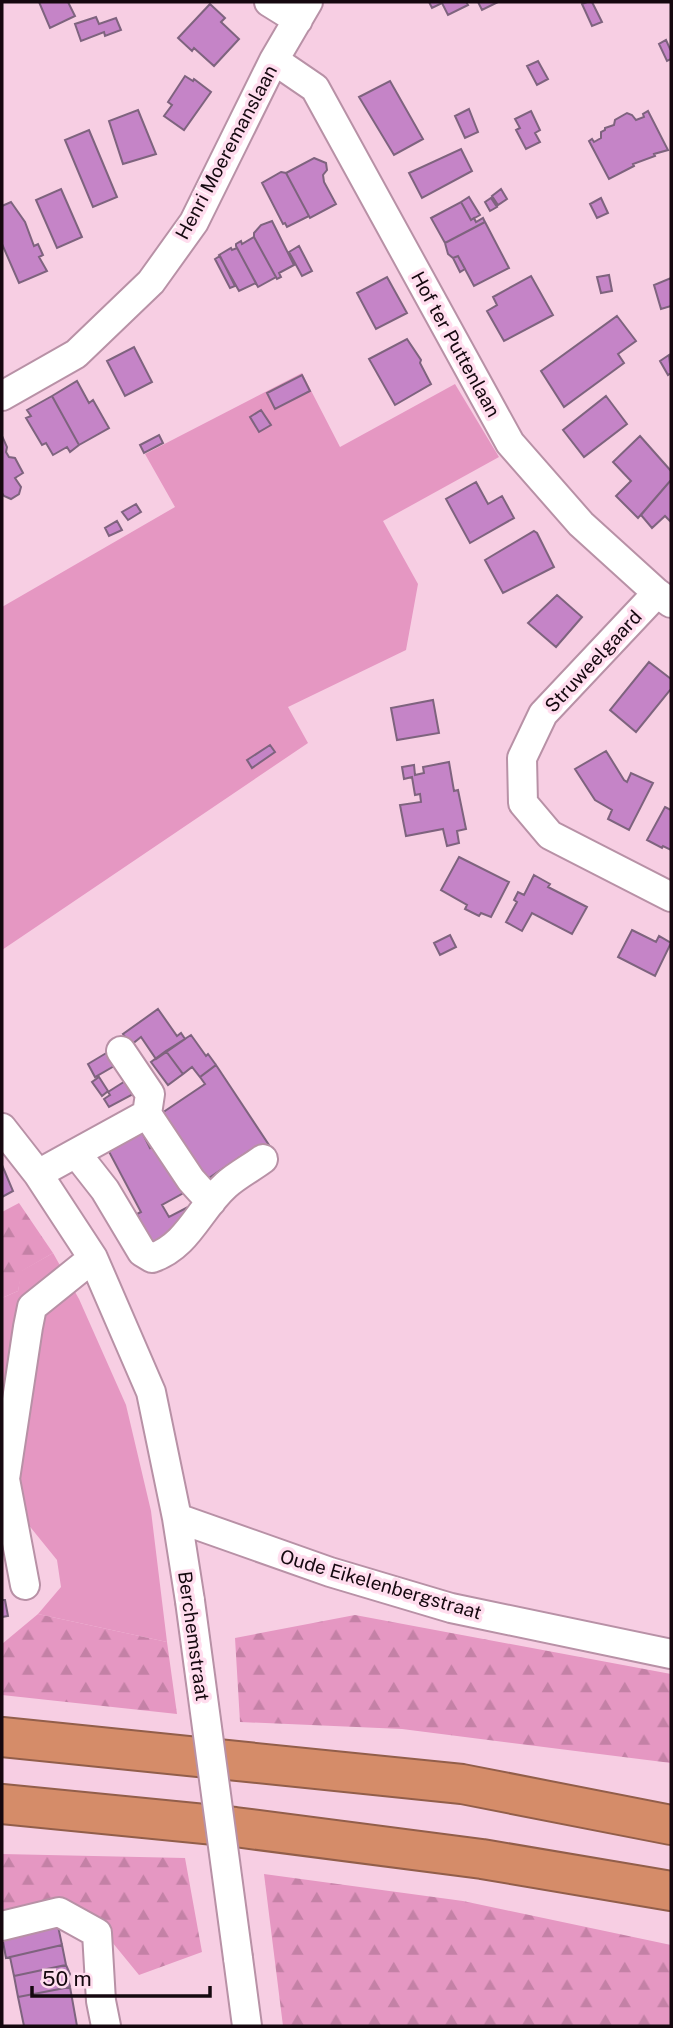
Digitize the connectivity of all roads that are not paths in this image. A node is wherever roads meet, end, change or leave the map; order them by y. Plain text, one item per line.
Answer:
1 (269, 2) edge
2 (303, 11) edge
3 (274, 60) junction
4 (2, 396) edge
5 (664, 598) edge
6 (671, 897) edge
7 (121, 1051) dead end
8 (147, 1114) junction
9 (2, 1128) edge
10 (76, 1153) junction
11 (263, 1159) dead end
12 (38, 1174) junction
13 (211, 1202) junction
14 (93, 1258) junction
15 (177, 1518) junction
16 (25, 1585) dead end
17 (671, 1654) edge
18 (2, 1737) edge
19 (2, 1804) edge
20 (671, 1825) edge
21 (671, 1891) edge
22 (2, 1926) edge
23 (106, 2026) edge
24 (247, 2026) edge

1 - 2 street
2 - 3 street, Henri Moeremanslaan
3 - 4 street, Henri Moeremanslaan
3 - 5 street, Hof ter Puttenlaan
5 - 6 street, Struweelgaard
7 - 8 street
8 - 10 street
8 - 13 street
9 - 12 street, Berchemstraat
10 - 12 street
10 - 13 street
11 - 13 street
12 - 14 street, Berchemstraat
14 - 15 street, Berchemstraat
14 - 16 street
15 - 17 street, Oude Eikelenbergstraat
15 - 24 street, Berchemstraat, bridge
18 - 20 highway
19 - 21 highway
22 - 23 street

